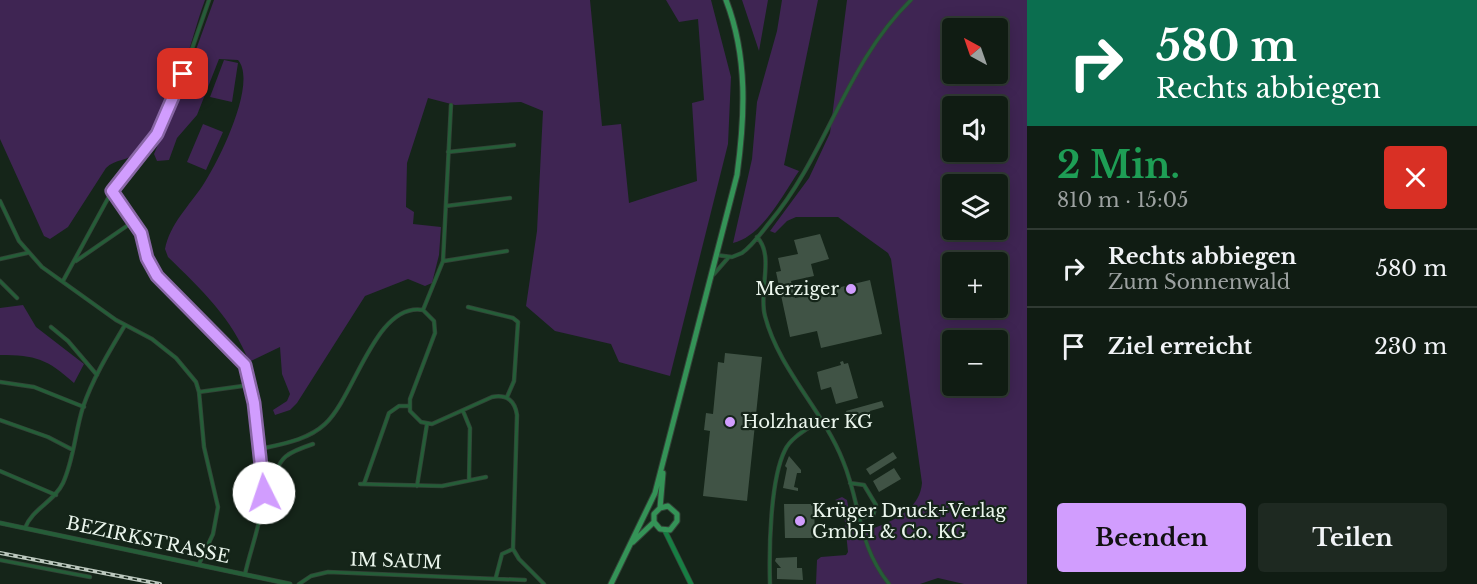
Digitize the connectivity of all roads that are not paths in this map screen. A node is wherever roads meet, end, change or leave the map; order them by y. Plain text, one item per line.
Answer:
1 (209, 0) edge
2 (726, 0) edge
3 (912, 0) edge
4 (451, 105) dead end
5 (514, 145) dead end
6 (448, 152) junction
7 (112, 191) junction
8 (510, 198) dead end
9 (0, 201) edge
10 (446, 206) junction
11 (134, 221) junction
12 (757, 237) junction
13 (507, 251) dead end
14 (28, 252) junction
15 (716, 255) junction
16 (728, 258) junction
17 (0, 259) edge
18 (443, 261) junction
19 (74, 262) junction
20 (0, 281) edge
21 (63, 281) junction
22 (708, 287) junction
23 (17, 298) dead end
24 (468, 306) dead end
25 (423, 310) junction
26 (125, 325) junction
27 (51, 327) dead end
28 (97, 375) junction
29 (0, 382) edge
30 (250, 385) junction
31 (199, 392) junction
32 (507, 397) junction
33 (409, 406) junction
34 (84, 407) junction
35 (463, 411) junction
36 (0, 420) edge
37 (820, 420) junction
38 (427, 424) junction
39 (313, 444) dead end
40 (73, 450) junction
41 (260, 450) junction
42 (664, 462) junction
43 (0, 471) edge
44 (486, 477) dead end
45 (469, 480) junction
46 (662, 483) junction
47 (850, 483) junction
48 (417, 486) junction
49 (264, 493) junction
50 (56, 495) junction
51 (668, 506) junction
52 (660, 507) junction
53 (857, 519) junction
54 (0, 524) edge
55 (655, 524) junction
56 (25, 528) junction
57 (668, 530) junction
58 (513, 549) junction
59 (623, 556) junction
60 (0, 560) edge
61 (199, 564) junction
62 (244, 574) junction
63 (90, 577) dead end
64 (496, 577) junction
65 (525, 580) dead end
66 (290, 584) edge
67 (299, 584) edge
68 (544, 584) edge
69 (610, 584) edge
70 (691, 584) edge
71 (770, 584) edge
72 (889, 584) edge

1 - 7 street
2 - 15 main road
3 - 12 street
4 - 6 street
5 - 6 street
6 - 10 street
7 - 11 street
7 - 19 street
8 - 10 street
9 - 14 street
10 - 18 street
11 - 19 street
11 - 30 street
12 - 16 street
12 - 37 street
13 - 18 street
14 - 17 street
14 - 21 street
15 - 16 street
15 - 22 main road
16 - 22 street
18 - 25 street
19 - 21 street
20 - 23 street
21 - 26 street
22 - 42 main road
24 - 32 street
25 - 33 street
25 - 41 street
26 - 28 street
26 - 31 street
27 - 28 street
28 - 34 street
29 - 34 street
30 - 31 street
30 - 41 street
31 - 61 street
32 - 35 street
32 - 58 street
33 - 38 street
33 - 48 street
34 - 40 street
35 - 38 street
35 - 45 street
36 - 40 street
37 - 47 street
37 - 71 street
38 - 48 street
39 - 49 street
40 - 50 street
41 - 49 street
42 - 46 main road
42 - 59 main road
43 - 50 street
44 - 45 street
45 - 48 street
46 - 51 main road
46 - 52 main road
47 - 53 street
47 - 53 street
49 - 62 street
50 - 56 street
51 - 52 main road
51 - 57 main road
52 - 55 main road
53 - 72 street
54 - 56 street, BEZIRKSTRASSE
55 - 57 main road
55 - 59 main road
56 - 61 street, BEZIRKSTRASSE
57 - 70 main road
58 - 64 street
58 - 68 street
59 - 69 main road
60 - 63 street
61 - 62 street, BEZIRKSTRASSE
62 - 66 street, BEZIRKSTRASSE
64 - 65 street, IM SAUM
64 - 67 street, IM SAUM

